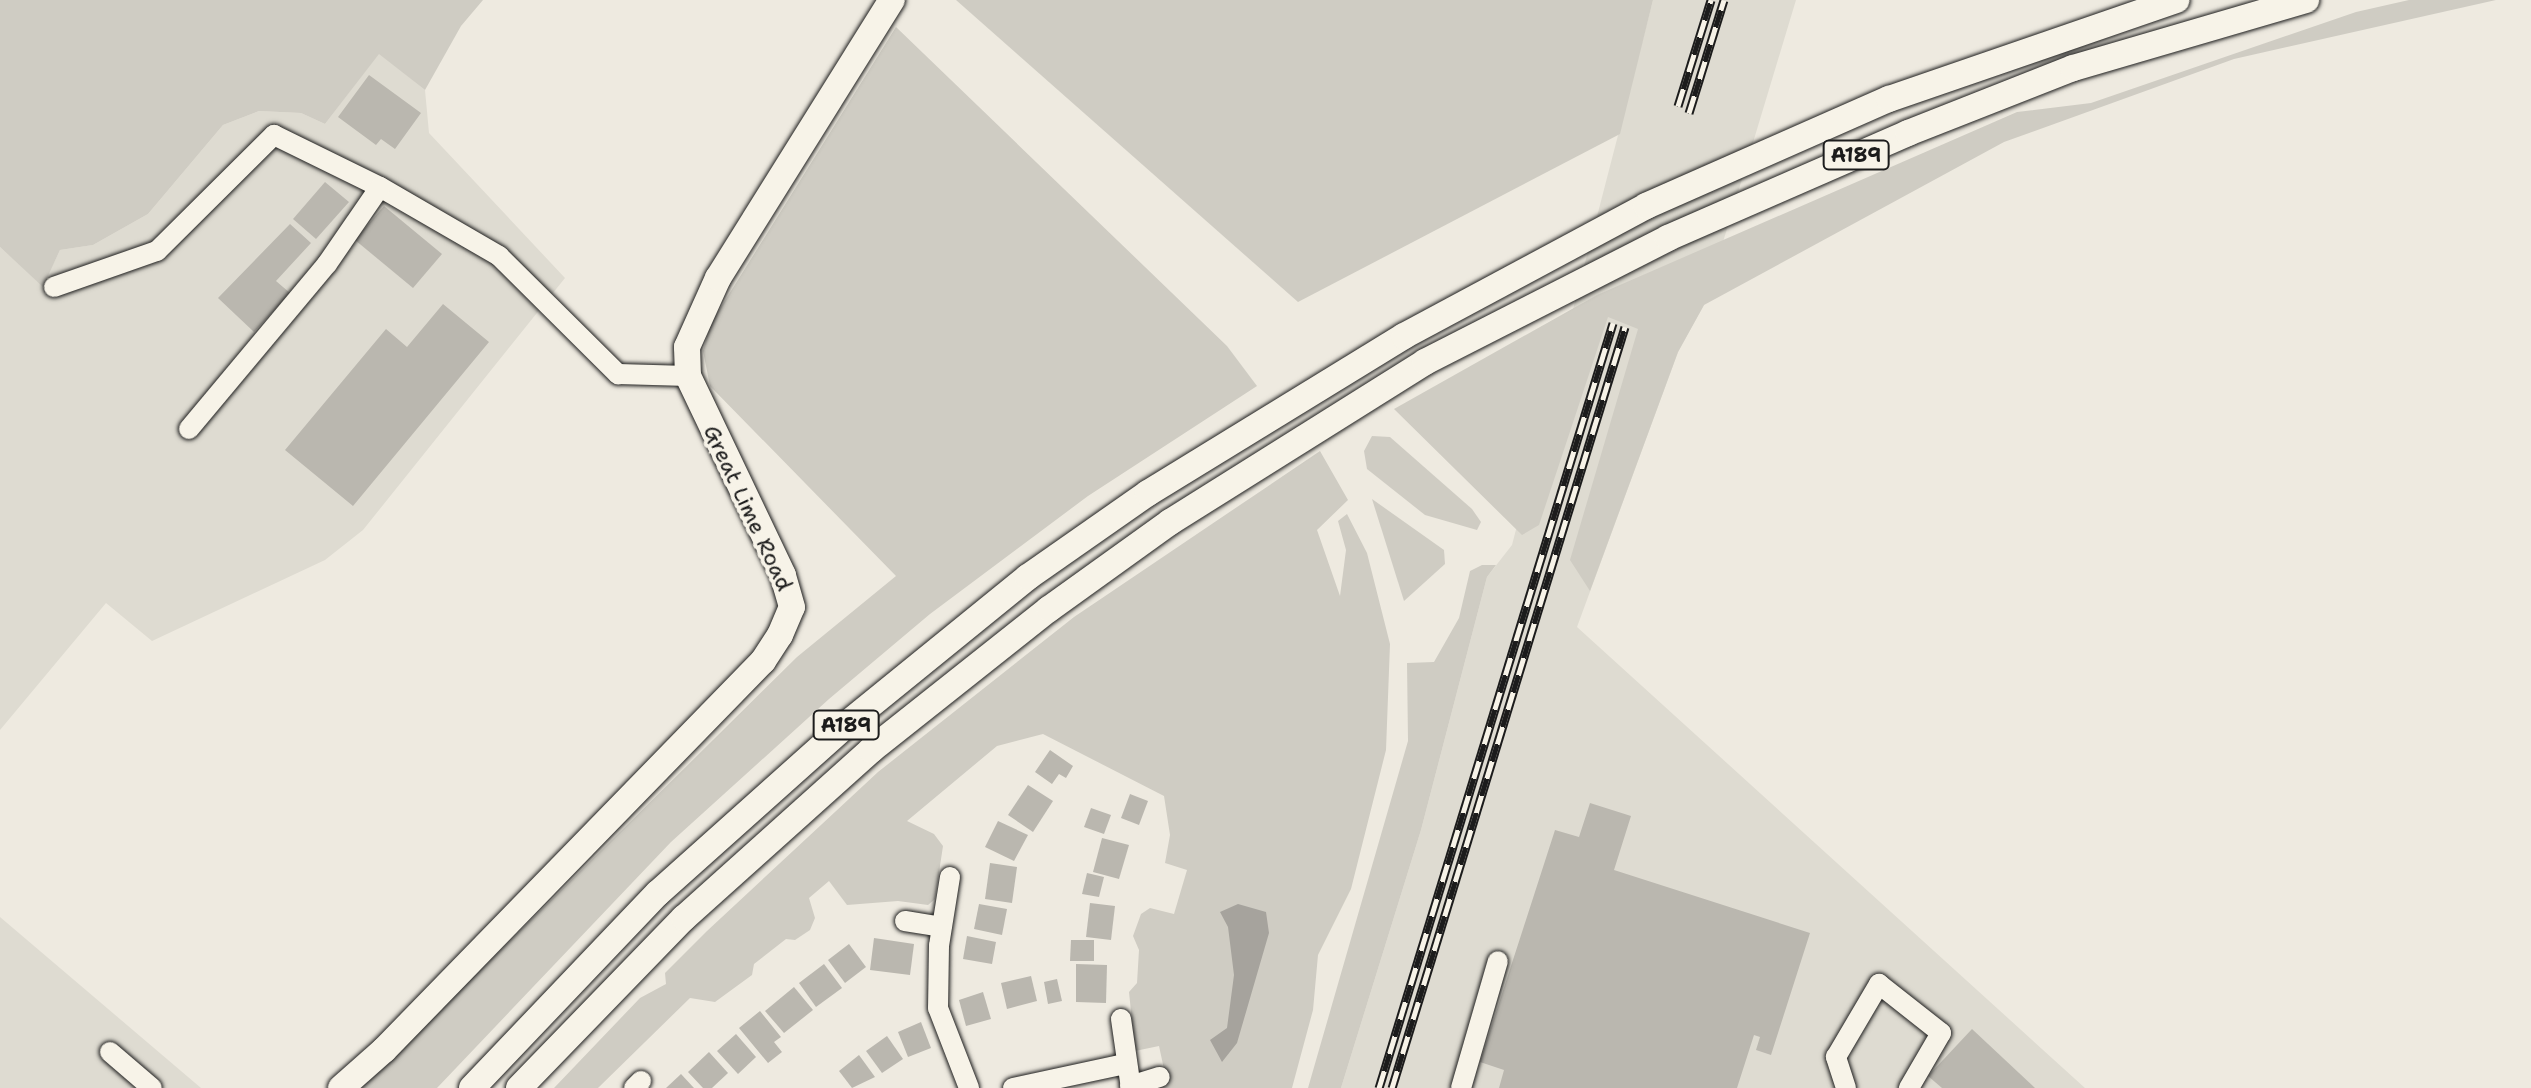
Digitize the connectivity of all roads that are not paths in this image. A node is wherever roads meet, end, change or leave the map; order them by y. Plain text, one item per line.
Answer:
1 (892, 0) edge
2 (2176, 0) edge
3 (2306, 0) edge
4 (380, 187) junction
5 (54, 287) dead end
6 (688, 376) junction
7 (189, 429) dead end
8 (950, 877) dead end
9 (905, 921) dead end
10 (942, 927) junction
11 (1498, 961) dead end
12 (1121, 1019) dead end
13 (110, 1052) dead end
14 (1125, 1064) junction
15 (1160, 1077) dead end
16 (1130, 1087) edge
17 (152, 1088) edge
18 (341, 1088) edge
19 (472, 1088) edge
20 (519, 1088) edge
21 (969, 1088) edge
22 (1013, 1088) edge
23 (1461, 1088) edge
24 (1846, 1088) edge
25 (1909, 1088) edge

1 - 6 main road, Great Lime Road
2 - 19 main road, A189
3 - 20 main road, A189
4 - 5 street
4 - 6 street
4 - 7 street
6 - 18 main road, Great Lime Road
8 - 10 street
9 - 10 street
10 - 21 street
11 - 23 street
12 - 14 street
13 - 17 street
14 - 16 street
14 - 22 street
15 - 16 street
24 - 25 street

